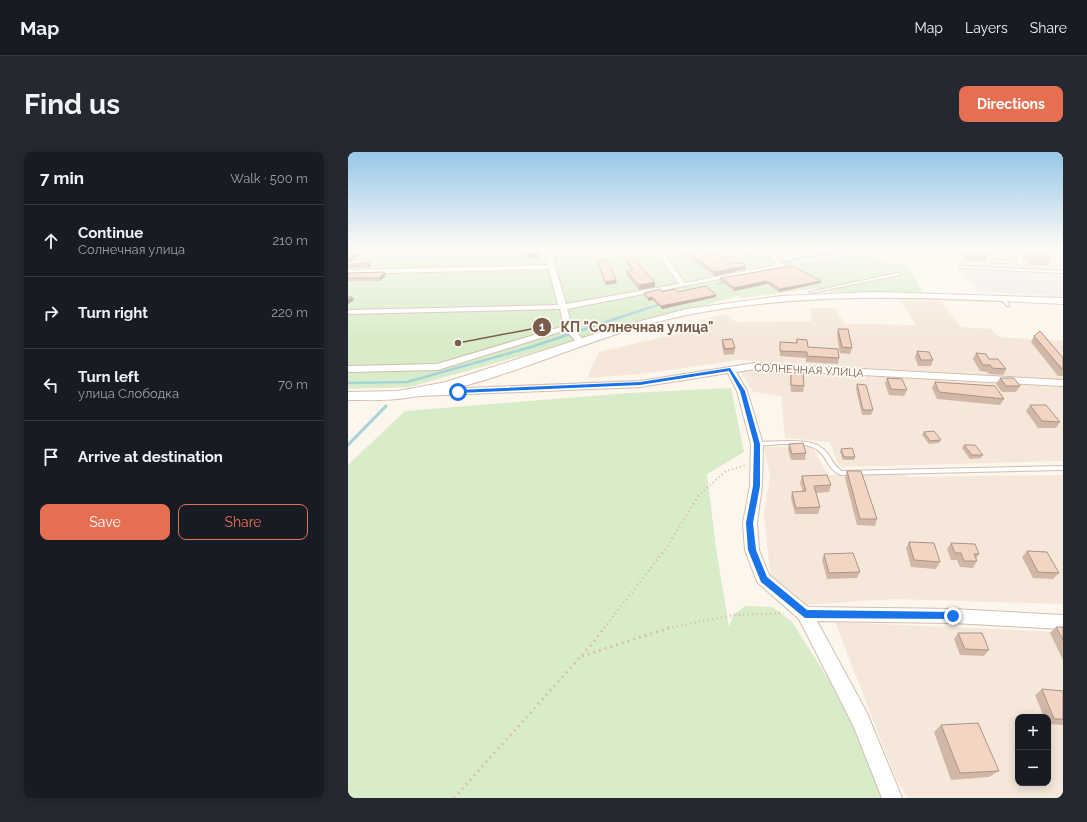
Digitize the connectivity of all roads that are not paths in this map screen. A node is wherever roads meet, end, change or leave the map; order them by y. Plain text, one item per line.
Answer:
1 (556, 278) edge
2 (678, 278) edge
3 (719, 278) edge
4 (878, 278) edge
5 (683, 285) junction
6 (811, 292) dead end
7 (1063, 301) edge
8 (564, 307) junction
9 (348, 312) edge
10 (568, 327) junction
11 (581, 342) junction
12 (348, 369) edge
13 (730, 369) junction
14 (1063, 383) edge
15 (461, 387) junction
16 (348, 396) edge
17 (757, 444) junction
18 (1063, 468) edge
19 (805, 614) junction
20 (1063, 622) edge
21 (892, 798) edge

1 - 8 street
2 - 5 street
3 - 5 street
4 - 6 lane
5 - 8 street
7 - 11 main road
8 - 9 street
8 - 10 street
10 - 11 street
10 - 12 street
11 - 15 main road
13 - 14 street, СОЛНЕЧНАЯ УЛИЦА
13 - 15 street, СОЛНЕЧНАЯ УЛИЦА
13 - 17 street
15 - 16 main road
17 - 18 lane
17 - 19 street
19 - 20 street
19 - 21 street

